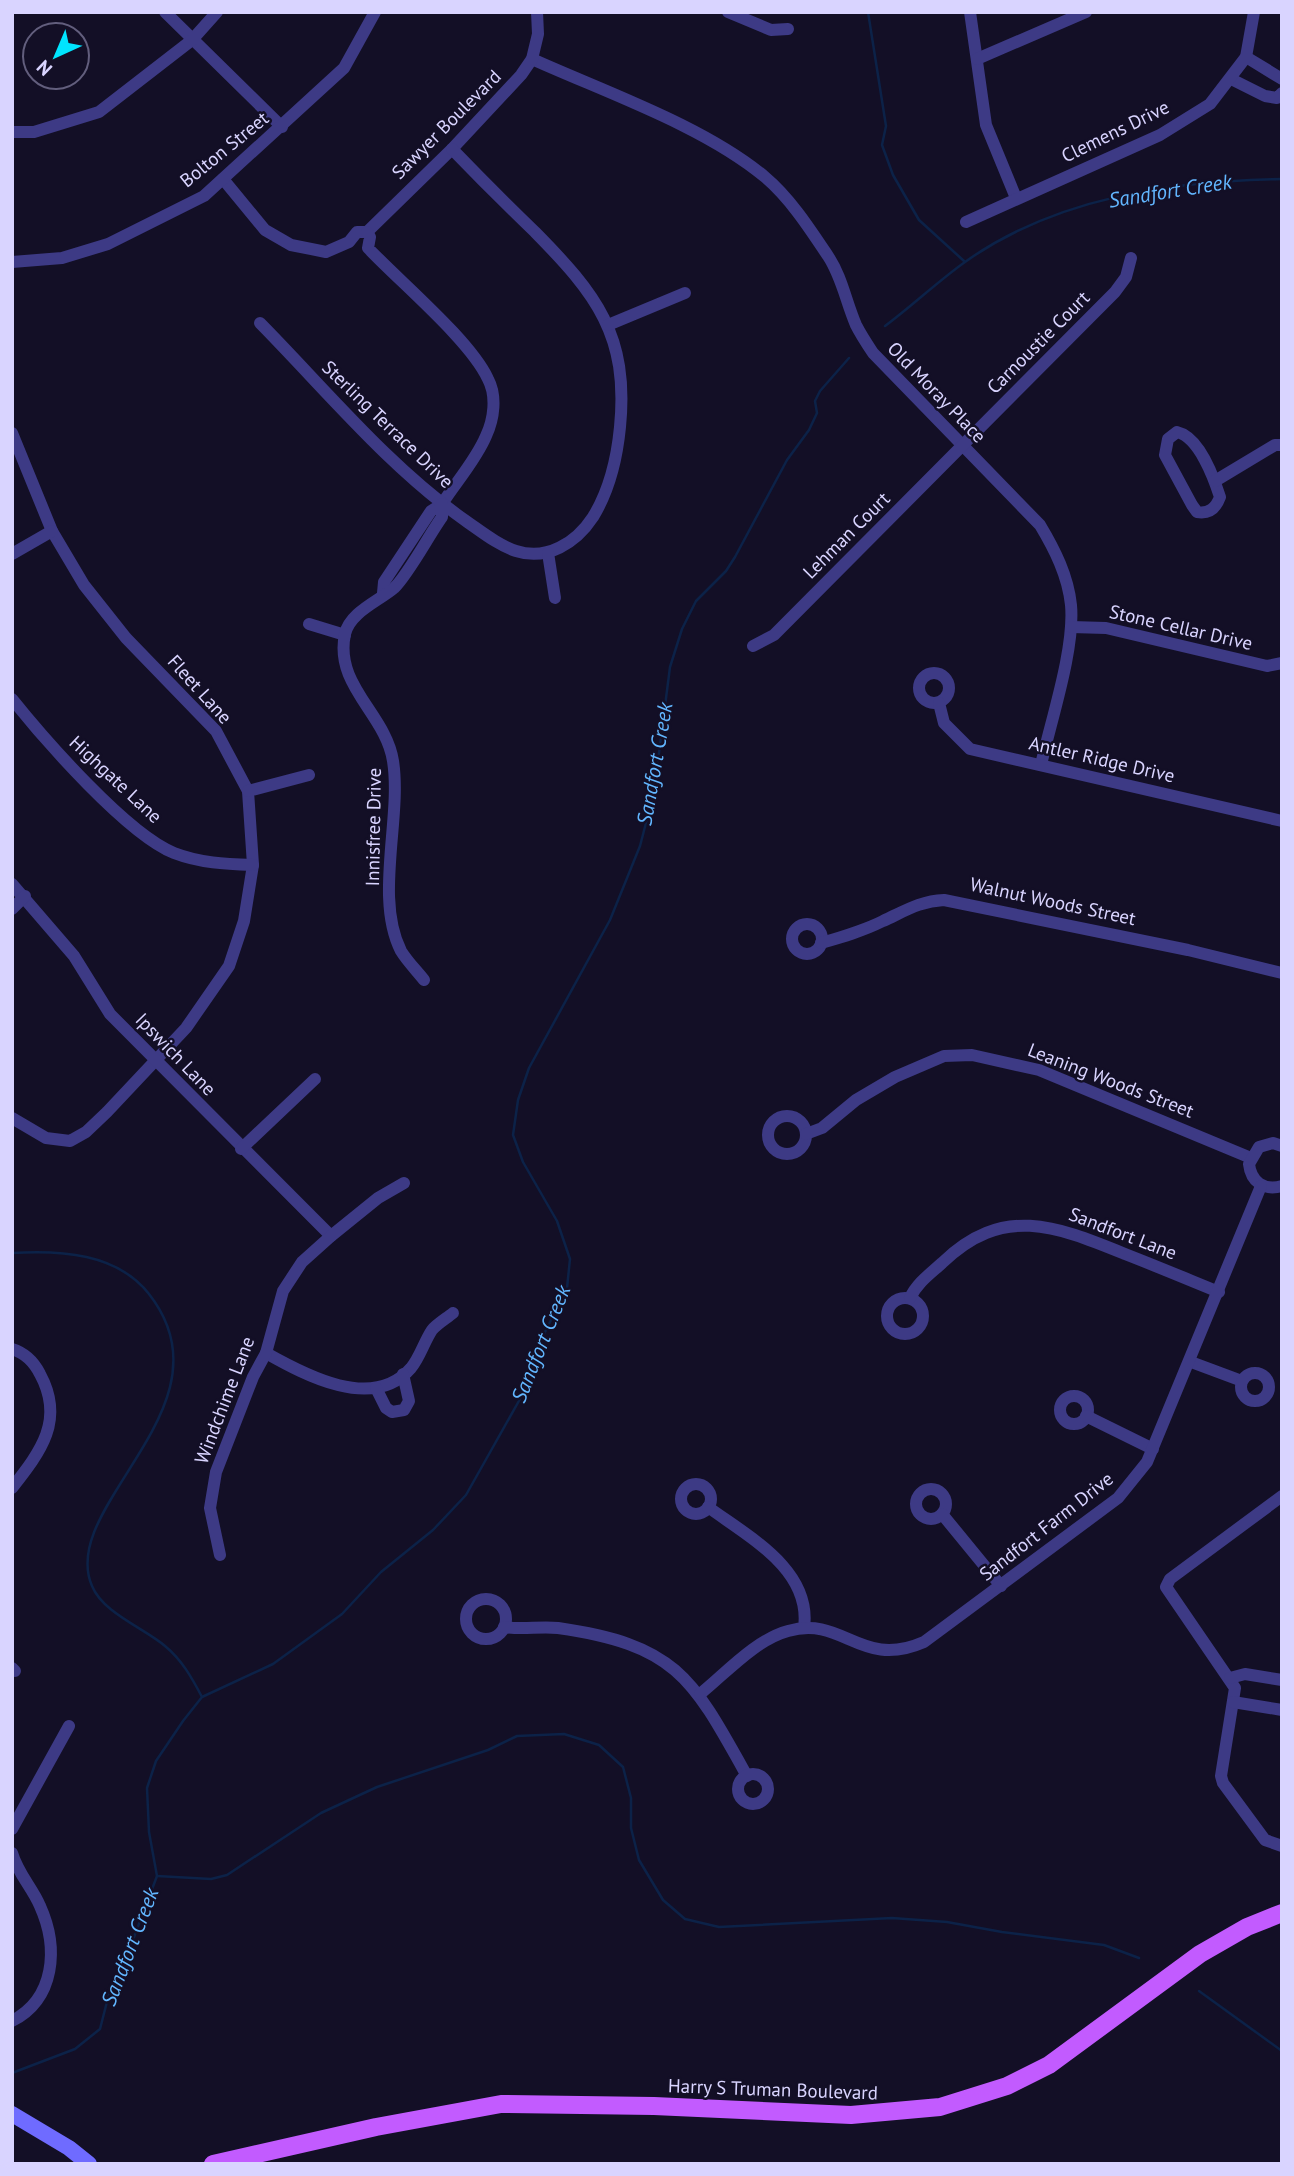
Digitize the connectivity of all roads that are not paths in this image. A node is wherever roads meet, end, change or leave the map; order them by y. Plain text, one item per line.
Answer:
1 (165, 12) edge
2 (217, 12) edge
3 (374, 12) edge
4 (537, 12) edge
5 (727, 12) edge
6 (970, 12) edge
7 (1086, 12) edge
8 (1254, 12) edge
9 (788, 29) dead end
10 (192, 40) junction
11 (1246, 57) junction
12 (532, 59) junction
13 (977, 59) junction
14 (1231, 79) junction
15 (1282, 79) edge
16 (1282, 93) edge
17 (282, 127) junction
18 (12, 132) edge
19 (452, 149) junction
20 (223, 179) junction
21 (1016, 198) junction
22 (966, 222) dead end
23 (367, 232) junction
24 (349, 242) junction
25 (368, 248) junction
26 (1131, 258) dead end
27 (12, 262) edge
28 (685, 293) dead end
29 (260, 323) dead end
30 (608, 325) junction
31 (12, 433) edge
32 (1282, 445) edge
33 (962, 446) junction
34 (1215, 481) junction
35 (442, 504) junction
36 (52, 531) junction
37 (548, 553) junction
38 (12, 554) edge
39 (555, 598) dead end
40 (309, 624) dead end
41 (1071, 627) junction
42 (345, 635) junction
43 (753, 646) dead end
44 (1282, 663) edge
45 (12, 699) edge
46 (939, 703) dead end
47 (1041, 765) junction
48 (309, 775) dead end
49 (248, 791) junction
50 (1282, 821) edge
51 (253, 865) junction
52 (12, 884) edge
53 (25, 896) junction
54 (12, 909) edge
55 (821, 943) dead end
56 (1282, 973) edge
57 (424, 980) dead end
58 (154, 1060) junction
59 (315, 1079) dead end
60 (12, 1118) edge
61 (806, 1134) dead end
62 (1281, 1143) edge
63 (241, 1149) junction
64 (1251, 1158) junction
65 (404, 1183) dead end
66 (1261, 1186) junction
67 (1282, 1186) edge
68 (331, 1236) junction
69 (1219, 1292) junction
70 (910, 1298) dead end
71 (453, 1313) dead end
72 (12, 1349) edge
73 (266, 1353) junction
74 (1191, 1362) junction
75 (403, 1374) junction
76 (1241, 1381) dead end
77 (376, 1388) junction
78 (1086, 1416) dead end
79 (1153, 1449) junction
80 (12, 1488) edge
81 (1282, 1496) edge
82 (708, 1507) dead end
83 (942, 1514) dead end
84 (220, 1555) dead end
85 (1001, 1586) junction
86 (504, 1627) dead end
87 (804, 1628) junction
88 (1230, 1678) junction
89 (1282, 1680) edge
90 (700, 1694) junction
91 (1233, 1702) junction
92 (1282, 1710) edge
93 (69, 1727) dead end
94 (747, 1776) dead end
95 (12, 1829) edge
96 (1282, 1846) edge
97 (12, 1853) edge
98 (15, 1873) edge
99 (1282, 1913) edge
100 (12, 2021) edge
101 (12, 2114) edge
102 (65, 2145) junction
103 (79, 2164) edge
104 (89, 2164) edge
105 (100, 2164) edge
106 (213, 2164) edge

1 - 10 street
2 - 10 street
3 - 17 street, Bolton Street
4 - 12 street, Sawyer Boulevard
5 - 9 street
6 - 13 street
7 - 13 street
8 - 11 street, Clemens Drive
10 - 17 street
10 - 18 street
11 - 14 street, Clemens Drive
11 - 15 street
12 - 19 street, Sawyer Boulevard
12 - 33 street, Old Moray Place
13 - 21 street
14 - 16 street
14 - 21 street, Clemens Drive
17 - 20 street, Bolton Street
19 - 23 street, Sawyer Boulevard
19 - 30 street
20 - 24 street, Sawyer Boulevard
20 - 27 street, Bolton Street
21 - 22 street, Clemens Drive
23 - 24 street, Sawyer Boulevard
23 - 25 street
24 - 25 street
25 - 35 street
26 - 33 street, Carnoustie Court
28 - 30 street
29 - 35 street, Sterling Terrace Drive
30 - 37 street
31 - 36 street, Fleet Lane
32 - 34 street
33 - 41 street, Old Moray Place
33 - 43 street, Lehman Court
34 - 34 street
35 - 37 street, Sterling Terrace Drive
35 - 42 street
36 - 38 street
36 - 49 street, Fleet Lane
37 - 39 street
40 - 42 street
41 - 44 street, Stone Cellar Drive
41 - 47 street, Old Moray Place
42 - 57 street, Innisfree Drive
45 - 51 street, Highgate Lane
46 - 47 street, Antler Ridge Drive
47 - 50 street, Antler Ridge Drive
48 - 49 street
49 - 51 street, Fleet Lane
51 - 58 street, Fleet Lane
52 - 53 street, Ipswich Lane
53 - 54 street
53 - 58 street, Ipswich Lane
55 - 56 street, Walnut Woods Street
58 - 60 street, Fleet Lane
58 - 63 street, Ipswich Lane
59 - 63 street
61 - 64 street, Leaning Woods Street
62 - 64 street
63 - 68 street, Ipswich Lane
64 - 66 street
65 - 68 street, Windchime Lane
66 - 67 street
66 - 69 street, Sandfort Farm Drive
68 - 73 street, Windchime Lane
69 - 70 street, Sandfort Lane
69 - 74 street, Sandfort Farm Drive
71 - 75 street
72 - 80 street
73 - 77 street
73 - 84 street, Windchime Lane
74 - 76 street
74 - 79 street, Sandfort Farm Drive
75 - 77 street
75 - 77 street
78 - 79 street
79 - 85 street, Sandfort Farm Drive
81 - 88 street
82 - 87 street
83 - 85 street
85 - 87 street, Sandfort Farm Drive
86 - 90 street
87 - 90 street, Sandfort Farm Drive
88 - 89 street
88 - 91 street
90 - 94 street
91 - 92 street
91 - 96 street
93 - 95 street
97 - 98 street
98 - 100 street
99 - 106 main road, Harry S Truman Boulevard
101 - 102 street
102 - 103 street
102 - 104 street
102 - 105 street

